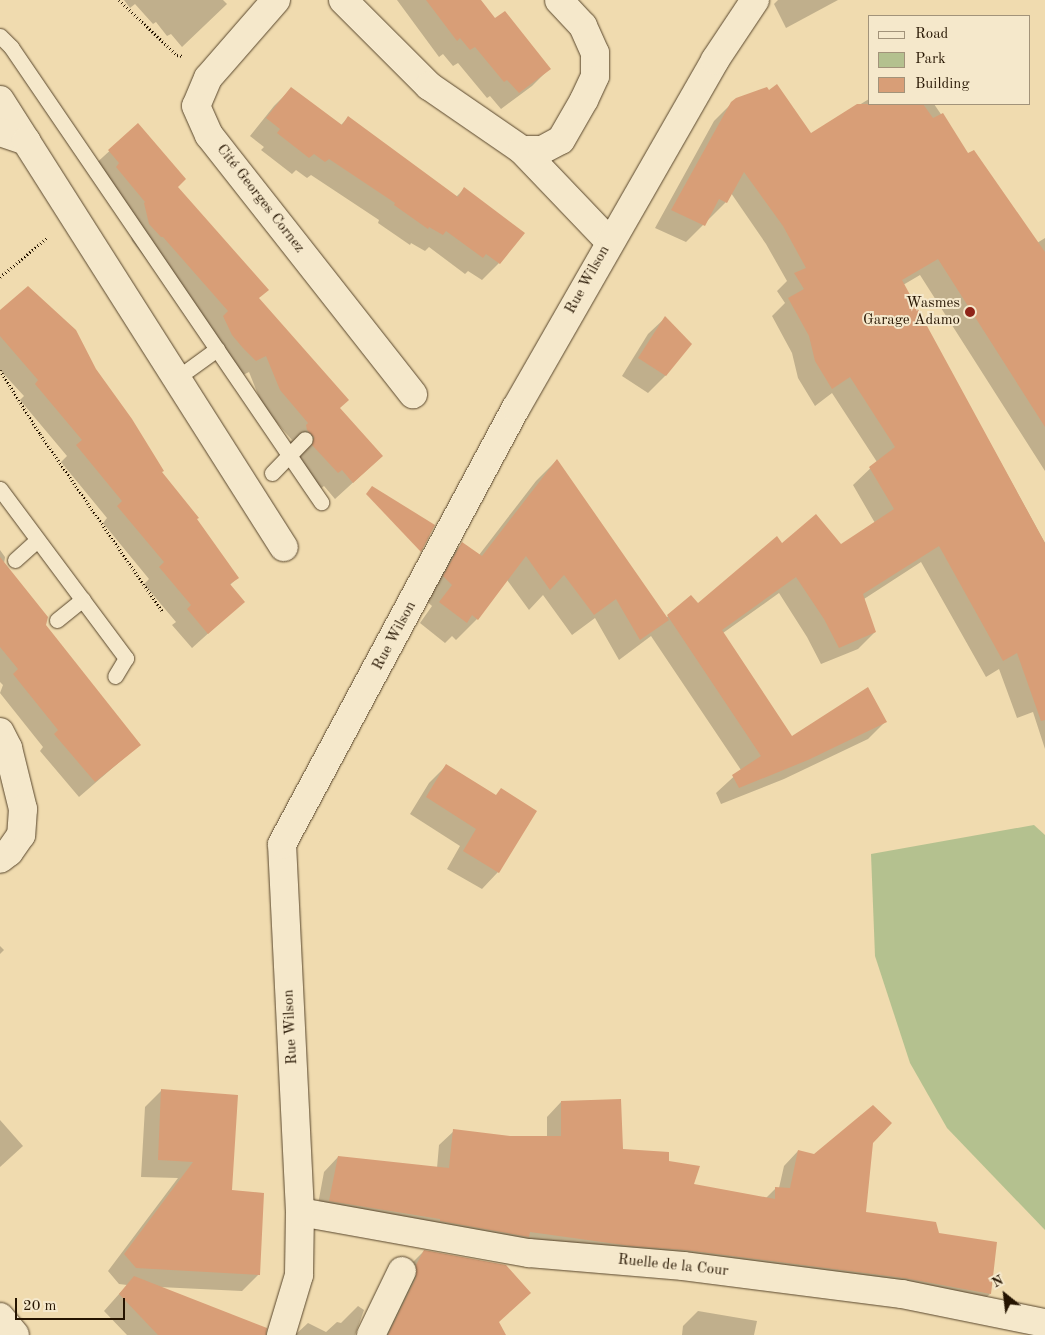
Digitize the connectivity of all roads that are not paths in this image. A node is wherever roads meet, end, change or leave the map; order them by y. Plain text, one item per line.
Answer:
1 (276, 0) edge
2 (343, 0) edge
3 (560, 0) edge
4 (755, 0) edge
5 (0, 36) edge
6 (0, 100) edge
7 (0, 132) edge
8 (26, 140) junction
9 (522, 150) junction
10 (610, 242) junction
11 (216, 339) junction
12 (188, 370) dead end
13 (413, 394) dead end
14 (305, 439) dead end
15 (289, 454) junction
16 (272, 473) dead end
17 (0, 489) edge
18 (321, 502) dead end
19 (37, 540) junction
20 (284, 547) dead end
21 (14, 560) dead end
22 (83, 599) junction
23 (57, 620) dead end
24 (115, 676) dead end
25 (0, 732) edge
26 (0, 859) edge
27 (300, 1212) junction
28 (402, 1271) dead end
29 (0, 1317) edge
30 (1045, 1323) edge
31 (15, 1335) edge
32 (281, 1335) edge
33 (371, 1335) edge

1 - 13 street, Cité Georges Cornez
2 - 9 street
3 - 9 street
4 - 10 street, Rue Wilson
5 - 11 lane
6 - 8 street
7 - 8 street
8 - 20 street
9 - 10 street
10 - 27 street, Rue Wilson
11 - 12 lane
11 - 15 lane
14 - 15 lane
15 - 16 lane
15 - 18 lane
17 - 19 lane
19 - 21 lane
19 - 22 lane
22 - 23 lane
22 - 24 lane
25 - 26 street
27 - 30 street, Ruelle de la Cour
27 - 32 street, Rue Wilson
28 - 33 street
29 - 31 street

